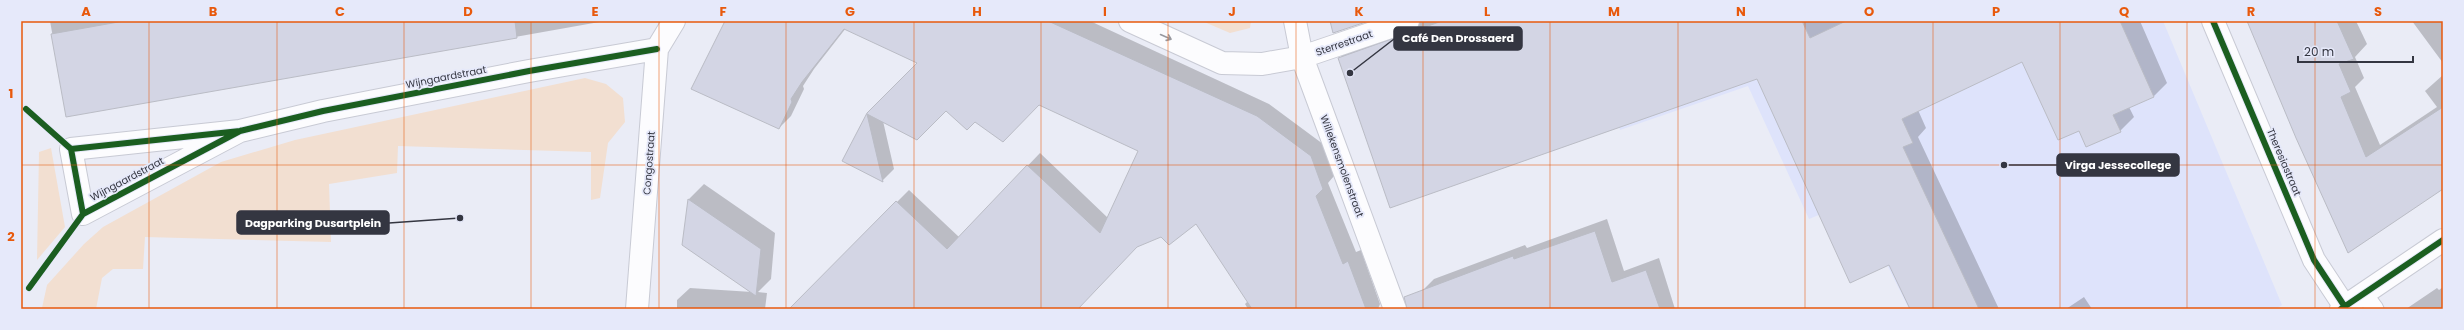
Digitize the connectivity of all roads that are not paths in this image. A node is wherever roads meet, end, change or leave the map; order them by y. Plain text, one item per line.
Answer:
1 (674, 21) edge
2 (1130, 21) edge
3 (1295, 21) edge
4 (1408, 21) edge
5 (2213, 21) edge
6 (657, 49) junction
7 (1302, 57) junction
8 (240, 131) junction
9 (2443, 240) edge
10 (2370, 301) edge
11 (2343, 308) edge
12 (637, 309) edge
13 (1395, 309) edge

1 - 6 street, Congostraat
2 -> 7 street, Sterrestraat
3 - 7 street, Willekensmolenstraat
4 - 7 street, Sterrestraat
5 - 11 street, Theresiastraat
6 - 8 street, Wijngaardstraat
6 - 12 street, Congostraat
7 - 13 street, Willekensmolenstraat
8 - 8 street, Wijngaardstraat
9 - 10 street
10 - 11 street

